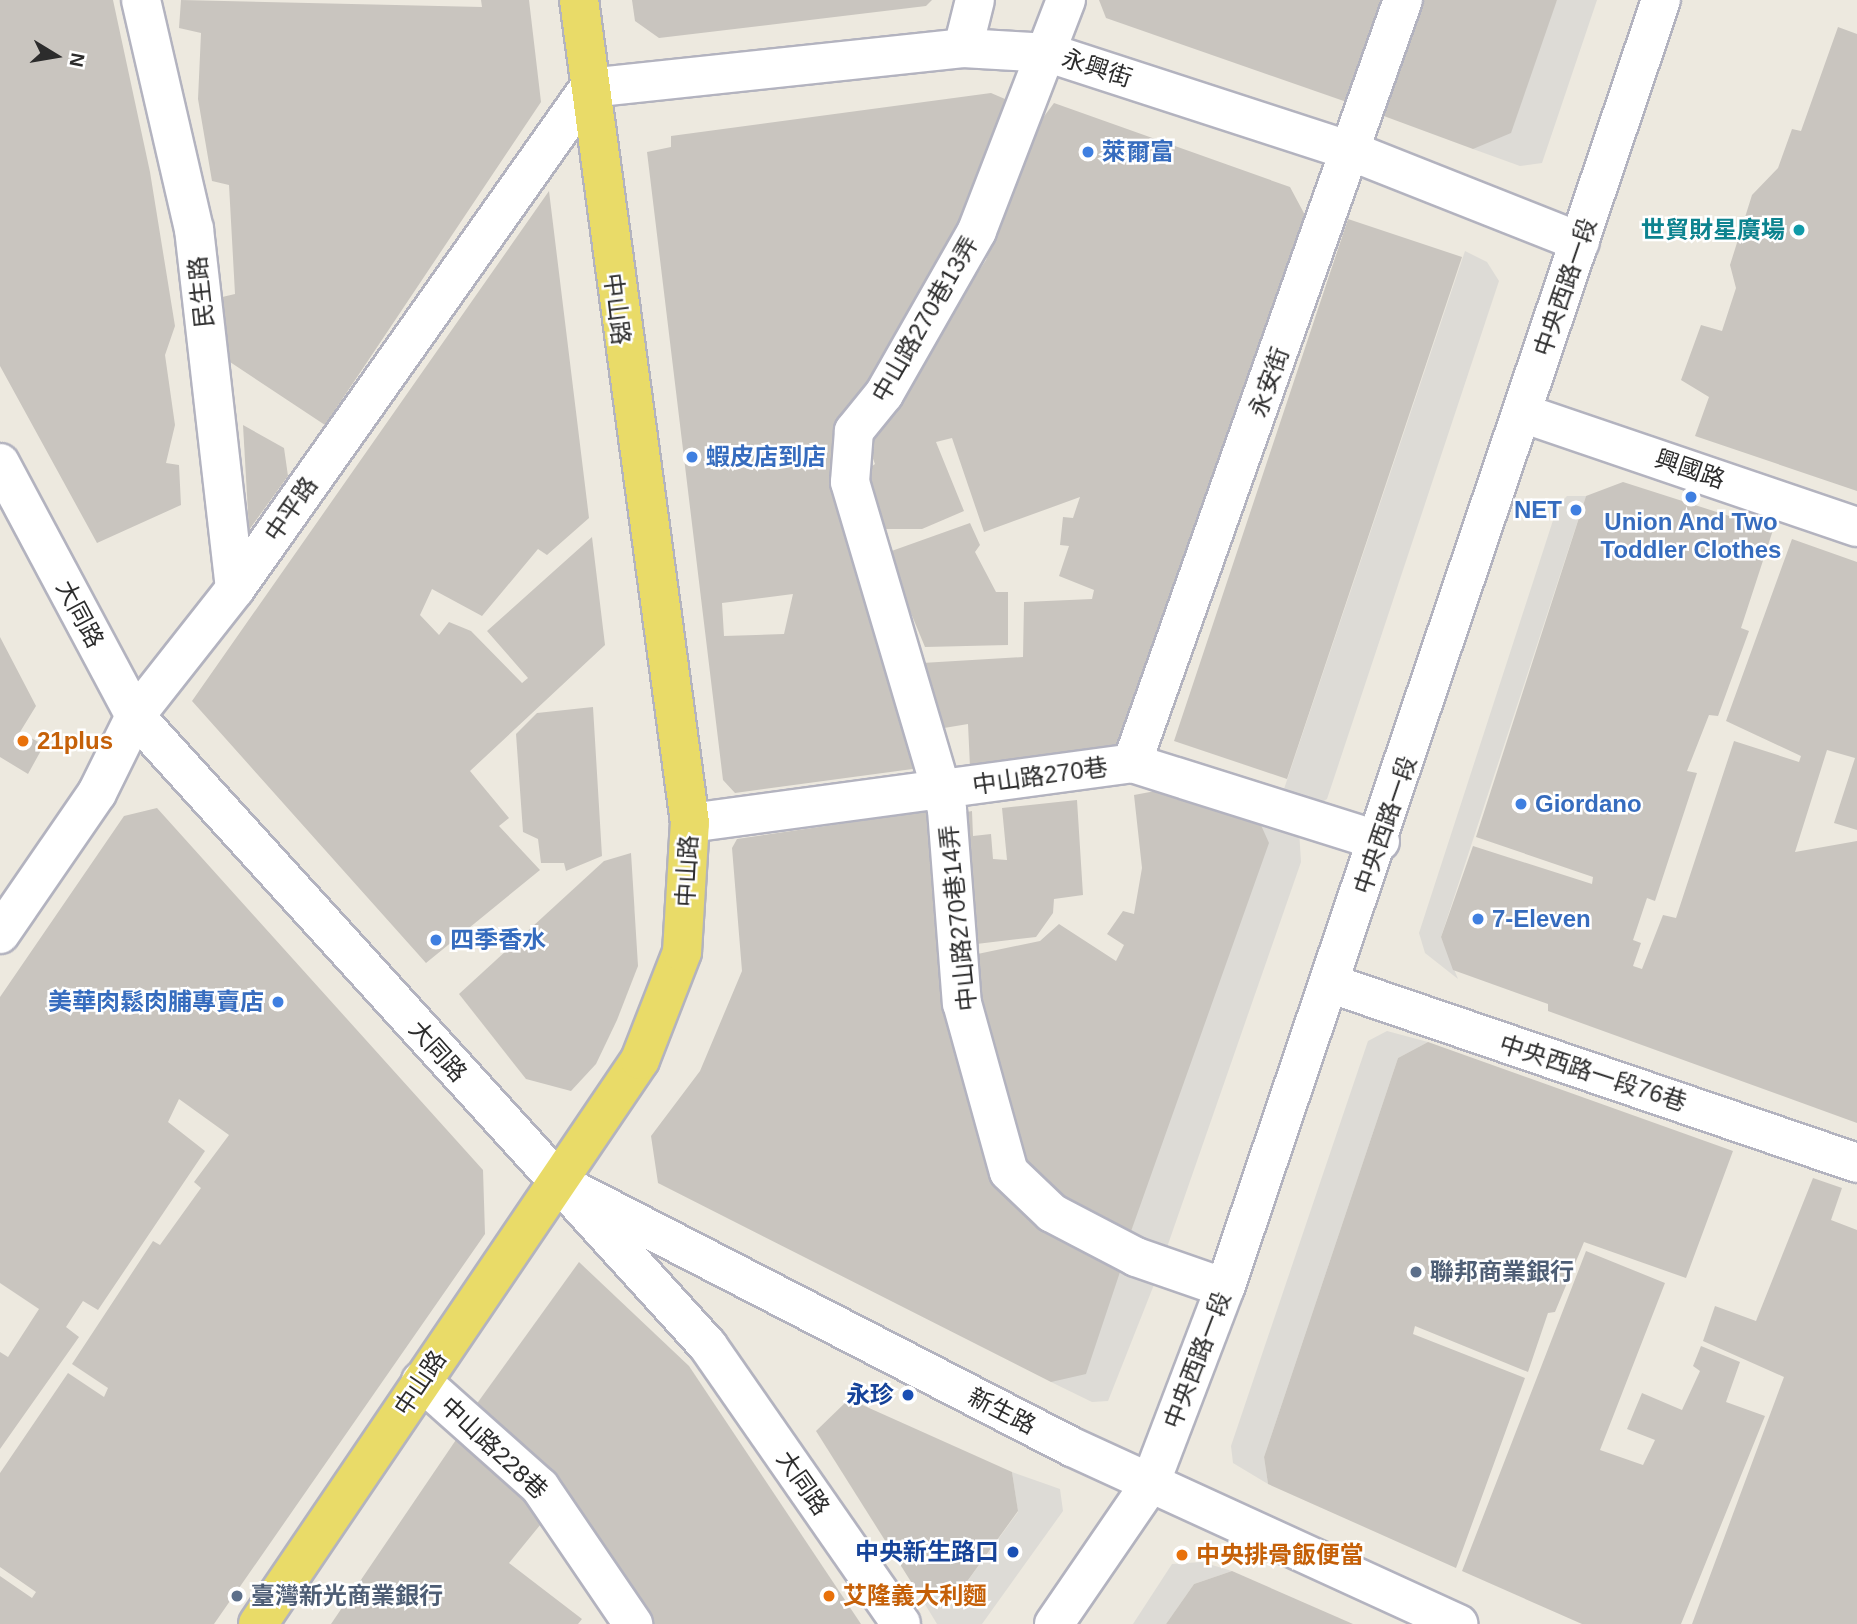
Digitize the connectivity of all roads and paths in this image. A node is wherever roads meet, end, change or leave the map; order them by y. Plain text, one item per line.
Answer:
1 (141, 0) edge
2 (579, 0) edge
3 (975, 0) edge
4 (1066, 0) edge
5 (1403, 0) edge
6 (1661, 0) edge
7 (963, 48) junction
8 (1049, 53) junction
9 (589, 88) junction
10 (1353, 152) junction
11 (1580, 242) junction
12 (1522, 413) junction
13 (0, 463) edge
14 (1857, 527) edge
15 (235, 589) junction
16 (135, 716) junction
17 (1132, 763) junction
18 (937, 790) junction
19 (690, 823) junction
20 (1380, 841) junction
21 (0, 934) edge
22 (1329, 983) junction
23 (1857, 1163) edge
24 (555, 1181) junction
25 (1225, 1288) junction
26 (421, 1381) junction
27 (1150, 1484) junction
28 (258, 1624) edge
29 (633, 1624) edge
30 (901, 1624) edge
31 (1054, 1624) edge
32 (1458, 1624) edge

1 - 15 street, 民生路
2 - 9 main road, 中山路
3 - 7 street
4 - 8 street, 中山路270巷13弄
5 - 10 street, 永安街
6 - 11 street, 中央西路一段
7 - 8 street, 永興街
7 - 9 street, 永興街
8 - 10 street, 永興街
8 - 18 street, 中山路270巷13弄
9 - 15 street, 中平路
9 - 19 main road, 中山路
10 - 11 street, 永興街
10 - 17 street, 永安街
11 - 12 street, 中央西路一段
12 - 14 street, 興國路
12 - 20 street, 中央西路一段
13 - 16 street, 大同路
15 - 16 street, 中平路
16 - 21 street, 中平路
16 - 24 street, 大同路
17 - 18 street, 中山路270巷
17 - 20 street, 中山路270巷
18 - 19 street, 中山路270巷
18 - 25 street, 中山路270巷14弄
19 - 24 main road, 中山路
20 - 22 street, 中央西路一段
22 - 23 street, 中央西路一段76巷
22 - 25 street, 中央西路一段
24 - 26 main road, 中山路
24 - 27 street, 新生路
24 - 30 street, 大同路
25 - 27 street, 中央西路一段
26 - 28 main road, 中山路
26 - 29 street, 中山路228巷
27 - 31 street, 中央西路一段
27 - 32 street, 新生路

